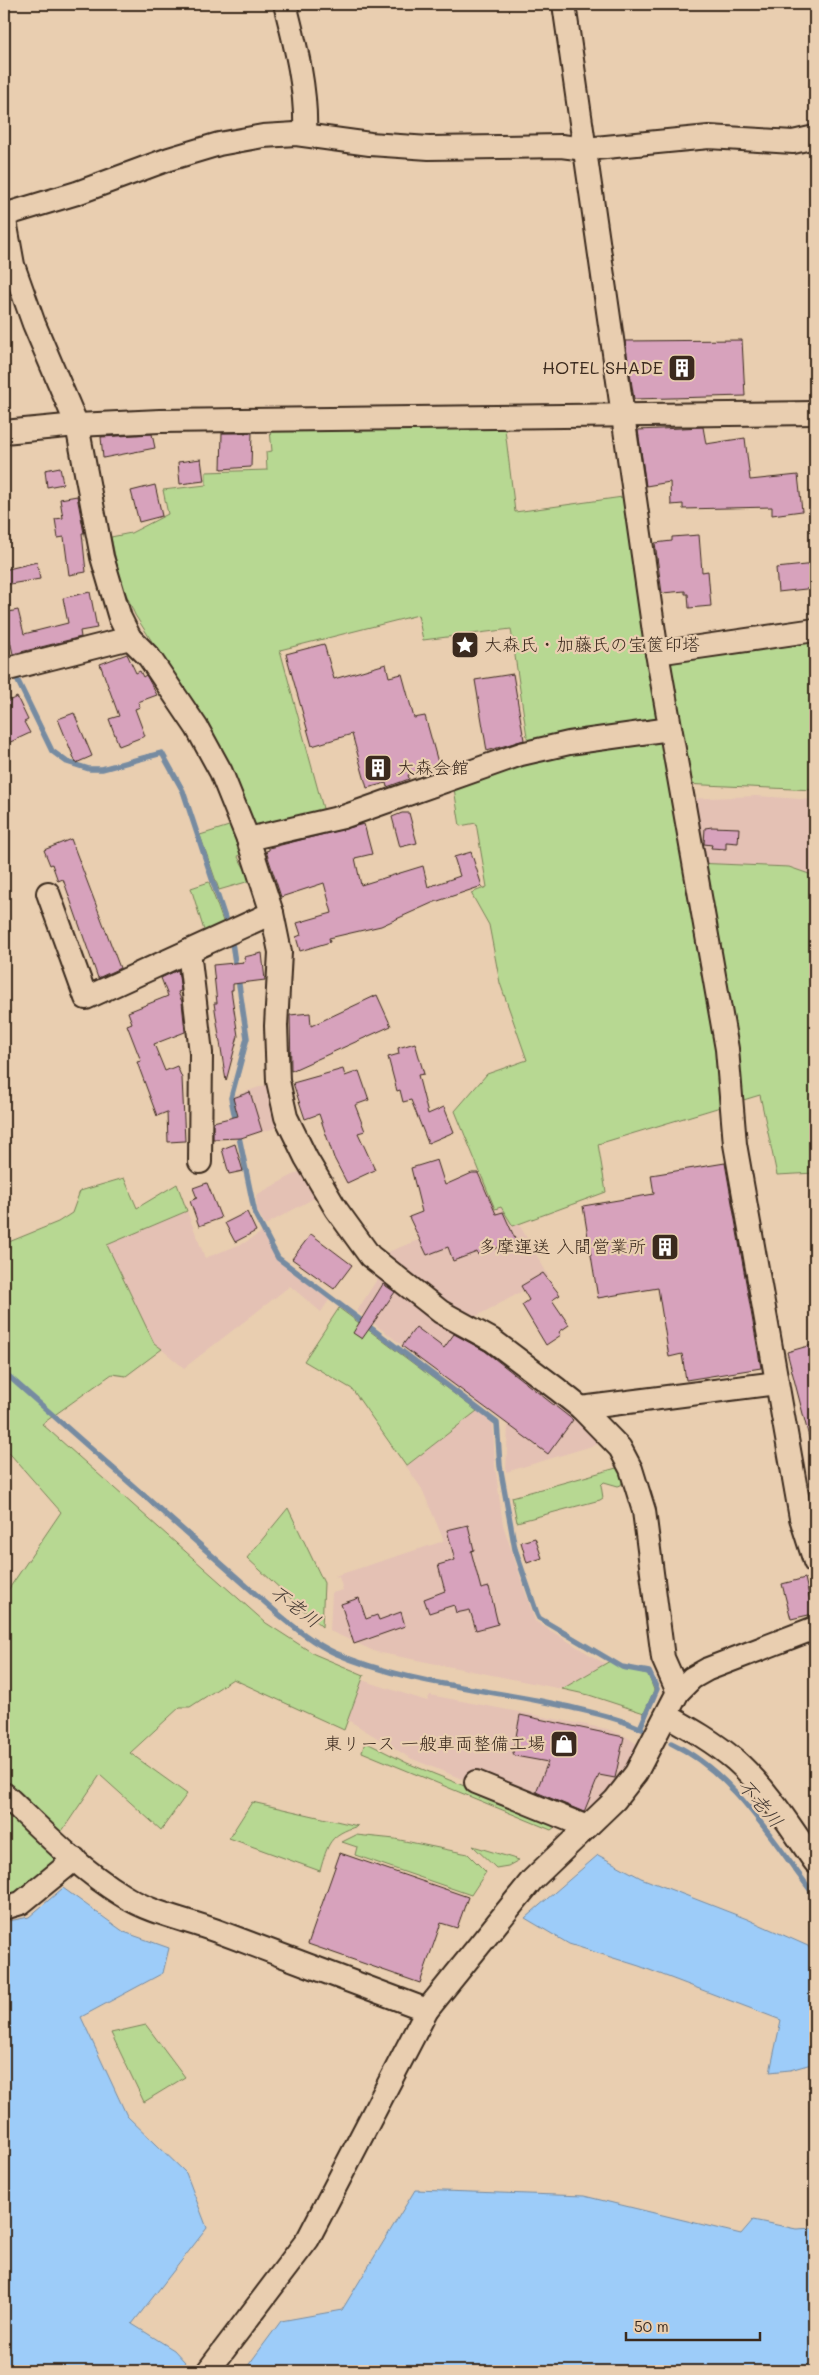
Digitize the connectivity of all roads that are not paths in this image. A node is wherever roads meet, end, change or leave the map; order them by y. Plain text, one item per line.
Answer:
1 (285, 4) edge
2 (564, 4) edge
3 (305, 135) junction
4 (815, 136) edge
5 (585, 149) junction
6 (4, 215) edge
7 (815, 413) edge
8 (623, 416) junction
9 (77, 425) junction
10 (4, 432) edge
11 (815, 630) edge
12 (130, 638) junction
13 (657, 653) junction
14 (4, 670) edge
15 (670, 729) junction
16 (248, 839) junction
17 (48, 893) dead end
18 (272, 913) junction
19 (189, 951) junction
20 (200, 1162) dead end
21 (777, 1383) junction
22 (581, 1408) junction
23 (815, 1562) edge
24 (815, 1628) edge
25 (678, 1692) junction
26 (668, 1716) junction
27 (476, 1782) dead end
28 (4, 1794) edge
29 (587, 1827) junction
30 (75, 1859) junction
31 (815, 1862) edge
32 (4, 1908) edge
33 (427, 2010) junction
34 (208, 2371) edge

1 - 3 street
2 - 5 street
3 - 5 street
3 - 6 street
4 - 5 street
5 - 8 street
6 - 9 street
7 - 8 street
8 - 9 street
8 - 13 street
9 - 10 street
9 - 12 street
11 - 13 street
12 - 14 street
12 - 16 street
13 - 15 street
15 - 16 street
15 - 21 street
16 - 18 street
17 - 19 street
18 - 19 street
18 - 22 street
19 - 20 street
21 - 22 street
21 - 23 street
22 - 25 street
24 - 25 street
25 - 26 street
26 - 29 street
26 - 31 street
27 - 29 street
28 - 30 street
29 - 33 street
30 - 32 street
30 - 33 street
33 - 34 street

